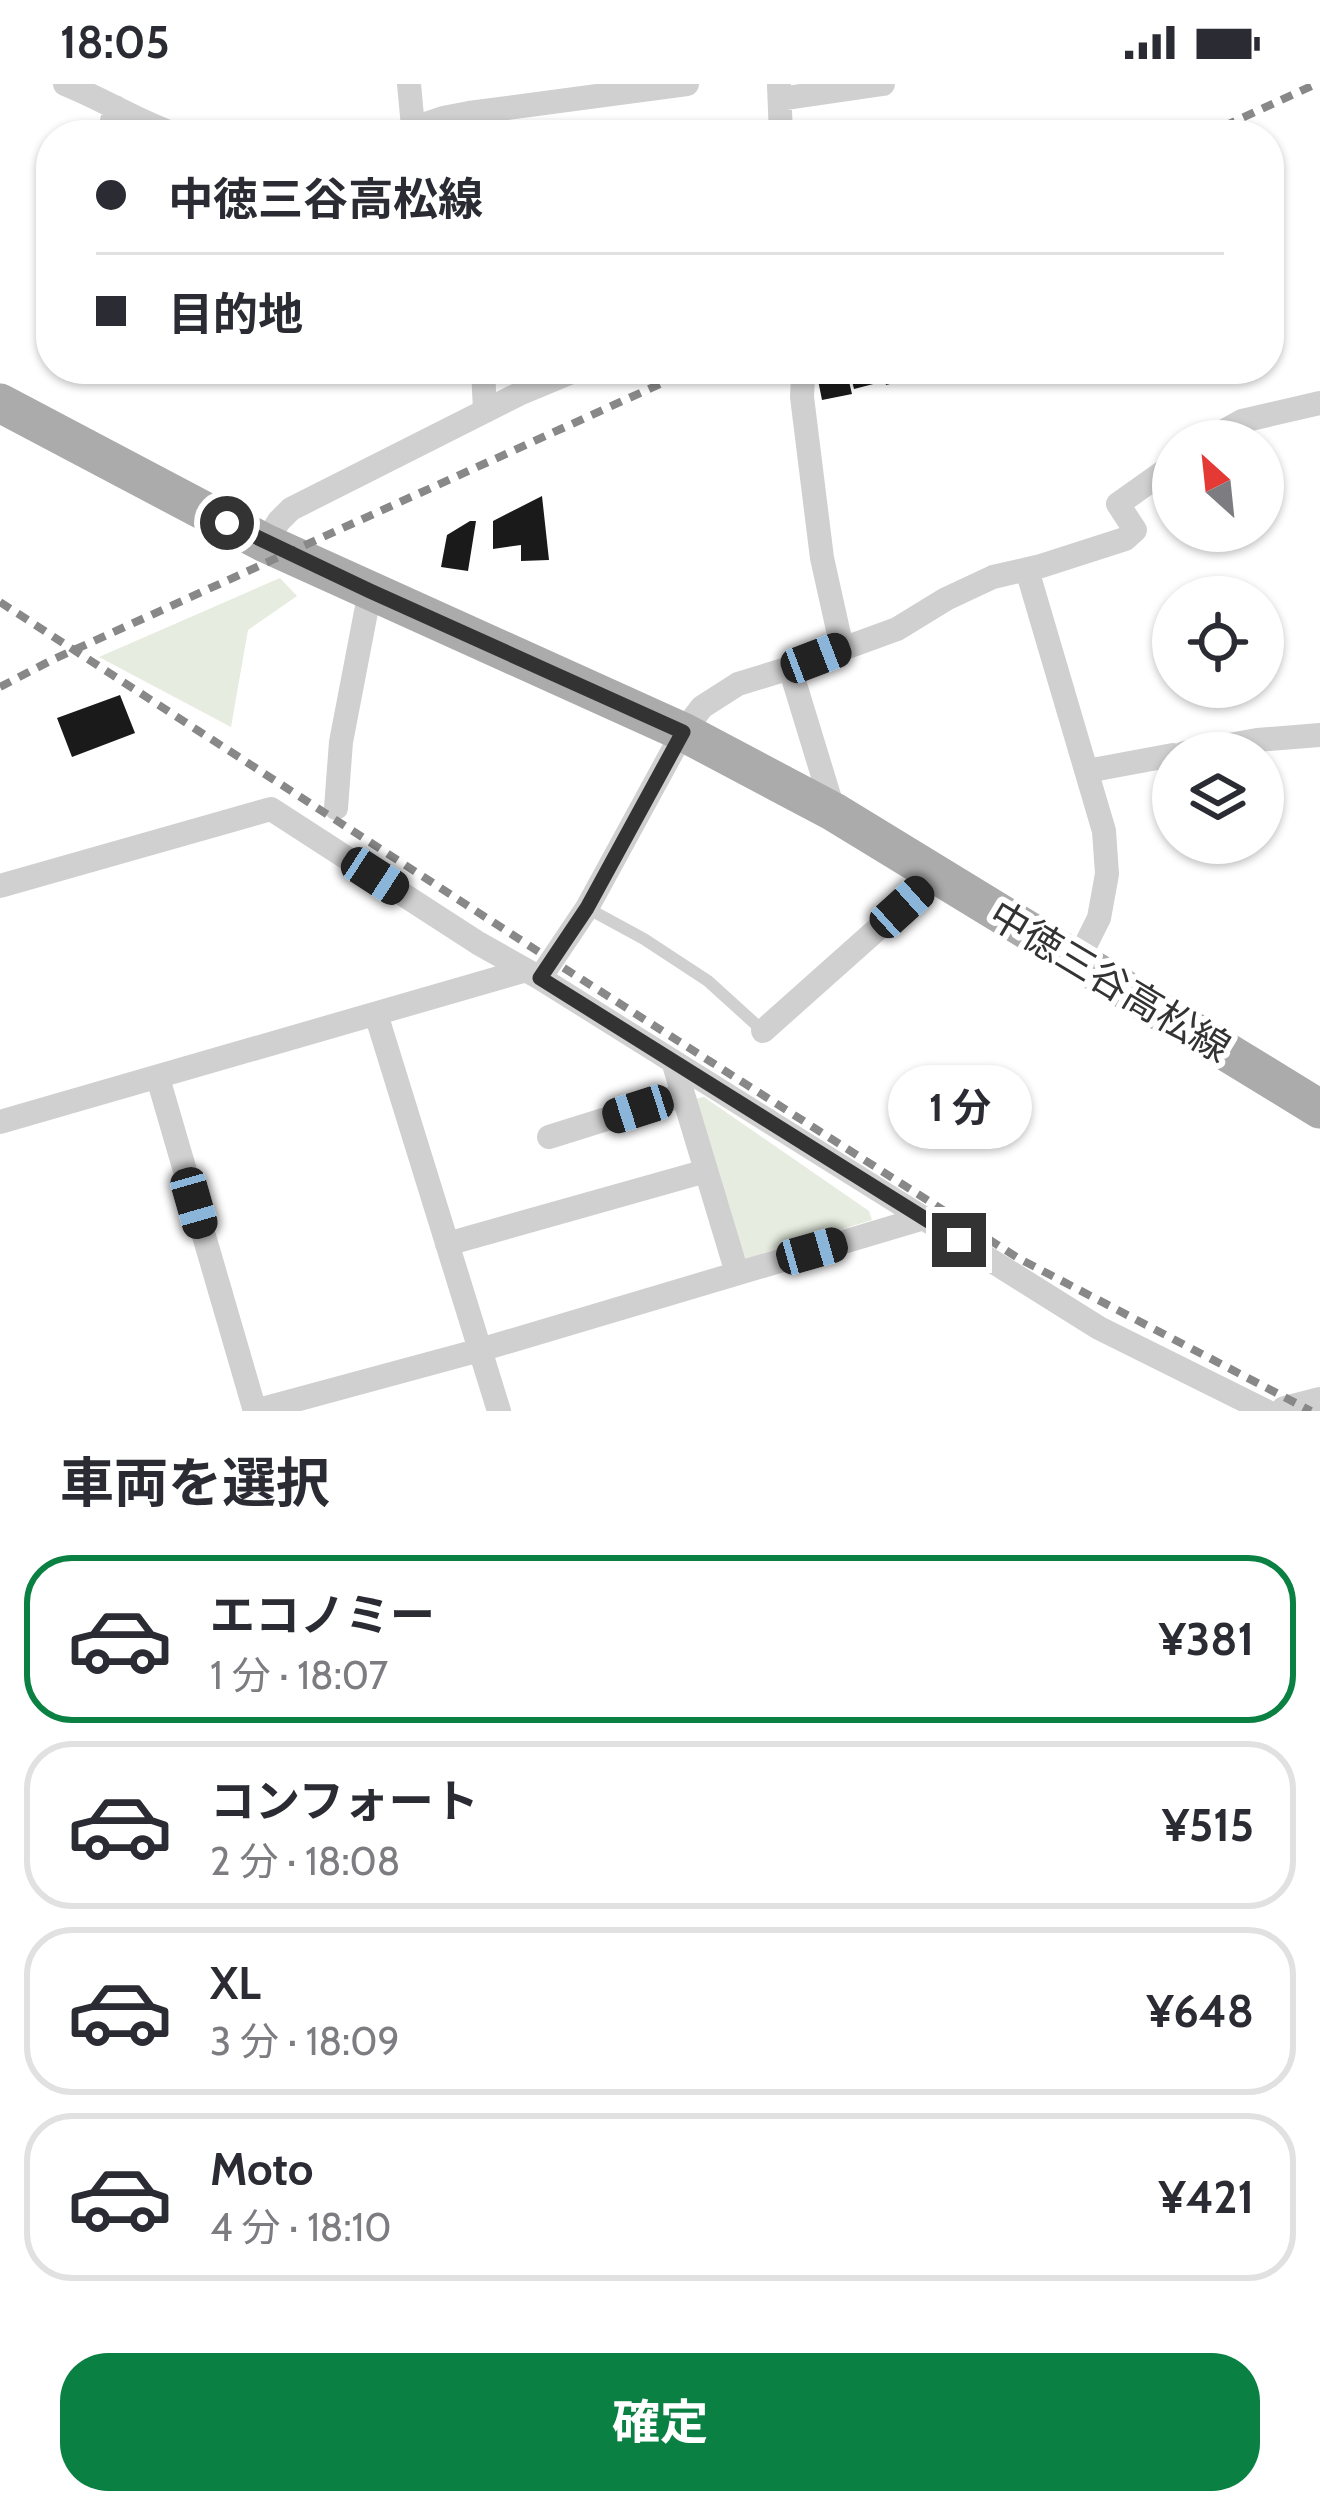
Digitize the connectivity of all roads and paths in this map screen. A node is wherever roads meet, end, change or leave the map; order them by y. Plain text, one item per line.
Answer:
1 (64, 84) edge
2 (409, 84) edge
3 (687, 84) edge
4 (883, 84) edge
5 (653, 86) edge
6 (780, 92) edge
7 (115, 107) junction
8 (112, 120) edge
9 (139, 120) edge
10 (404, 120) edge
11 (488, 120) edge
12 (484, 384) edge
13 (545, 384) edge
14 (803, 384) edge
15 (0, 403) edge
16 (1320, 403) edge
17 (485, 410) junction
18 (1246, 420) edge
19 (1152, 479) edge
20 (265, 542) junction
21 (1027, 569) junction
22 (370, 591) junction
23 (842, 648) junction
24 (790, 668) junction
25 (683, 732) junction
26 (1320, 735) edge
27 (1284, 738) edge
28 (1152, 759) edge
29 (1087, 771) junction
30 (336, 808) dead end
31 (834, 812) junction
32 (937, 876) junction
33 (0, 886) edge
34 (587, 908) junction
35 (1077, 962) junction
36 (532, 974) junction
37 (376, 1014) junction
38 (763, 1031) joint
39 (673, 1060) junction
40 (158, 1078) junction
41 (683, 1095) junction
42 (1320, 1109) edge
43 (0, 1122) edge
44 (549, 1137) dead end
45 (706, 1171) junction
46 (924, 1218) junction
47 (447, 1244) junction
48 (737, 1274) junction
49 (480, 1350) junction
50 (1320, 1402) edge
51 (255, 1411) edge
52 (499, 1411) edge
53 (1266, 1411) edge
54 (1285, 1411) edge

1 - 7 street
2 - 10 street
3 - 5 street
4 - 6 street
5 - 11 street
7 - 8 street
7 - 9 street
12 - 17 street
13 - 17 street
14 - 23 street
15 - 20 main road, 中徳三谷高松線
16 - 18 street
17 - 20 street
19 - 21 street
20 - 22 main road, 中徳三谷高松線
21 - 23 street
21 - 29 street
22 - 25 main road, 中徳三谷高松線
22 - 30 street
23 - 24 street
24 - 25 street
24 - 31 street
25 - 31 main road, 中徳三谷高松線
25 - 34 street
26 - 27 street
28 - 29 street
29 - 35 street
31 - 32 main road, 中徳三谷高松線
32 - 35 main road, 中徳三谷高松線
32 - 38 street
33 - 36 street
34 - 36 street
34 - 38 lane
35 - 42 main road, 中徳三谷高松線
36 - 37 street
36 - 39 street
37 - 40 street
37 - 47 street
39 - 41 street
39 - 46 street
40 - 43 street
40 - 51 street
41 - 44 street
41 - 45 street
45 - 47 street
45 - 48 street
46 - 48 street
46 - 53 street
47 - 49 street
48 - 49 street
49 - 51 street
49 - 52 street
50 - 54 street

